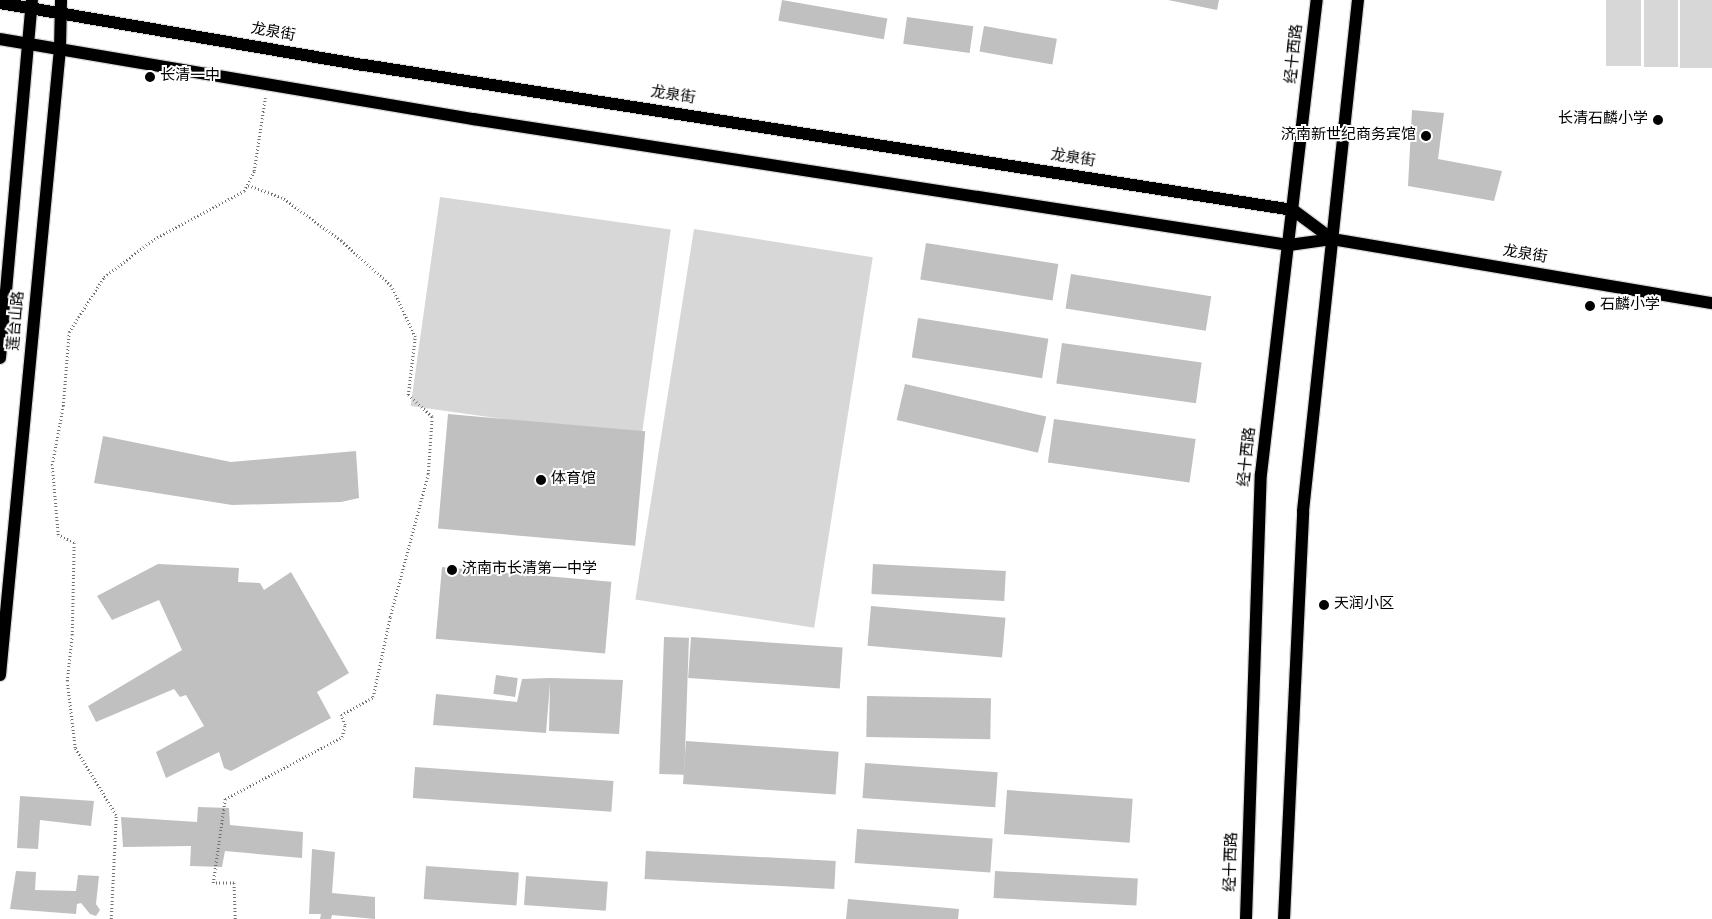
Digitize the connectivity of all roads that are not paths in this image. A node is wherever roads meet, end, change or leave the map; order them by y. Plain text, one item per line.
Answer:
1 (1317, 0) edge
2 (1358, 0) edge
3 (0, 3) edge
4 (32, 4) edge
5 (61, 6) edge
6 (0, 39) edge
7 (28, 44) junction
8 (60, 49) junction
9 (1294, 210) junction
10 (1332, 239) junction
11 (1289, 245) junction
12 (1712, 302) edge
13 (0, 358) edge
14 (0, 674) edge
15 (1246, 919) edge
16 (1284, 919) edge

1 - 9 main road, 经十西路
2 - 10 main road
3 - 4 main road, 龙泉街
4 - 5 main road, 龙泉街
4 - 7 main road, 莲台山路
5 - 8 main road, 莲台山路
5 - 9 main road, 龙泉街
6 - 7 main road, 龙泉街
7 - 8 main road, 龙泉街
7 - 13 main road, 莲台山路
8 - 11 main road, 龙泉街
8 - 14 main road, 莲台山路
9 - 10 main road, 龙泉街
9 - 11 main road, 经十西路
10 - 11 main road, 龙泉街
10 - 12 main road, 龙泉街
10 - 16 main road
11 - 15 main road, 经十西路

